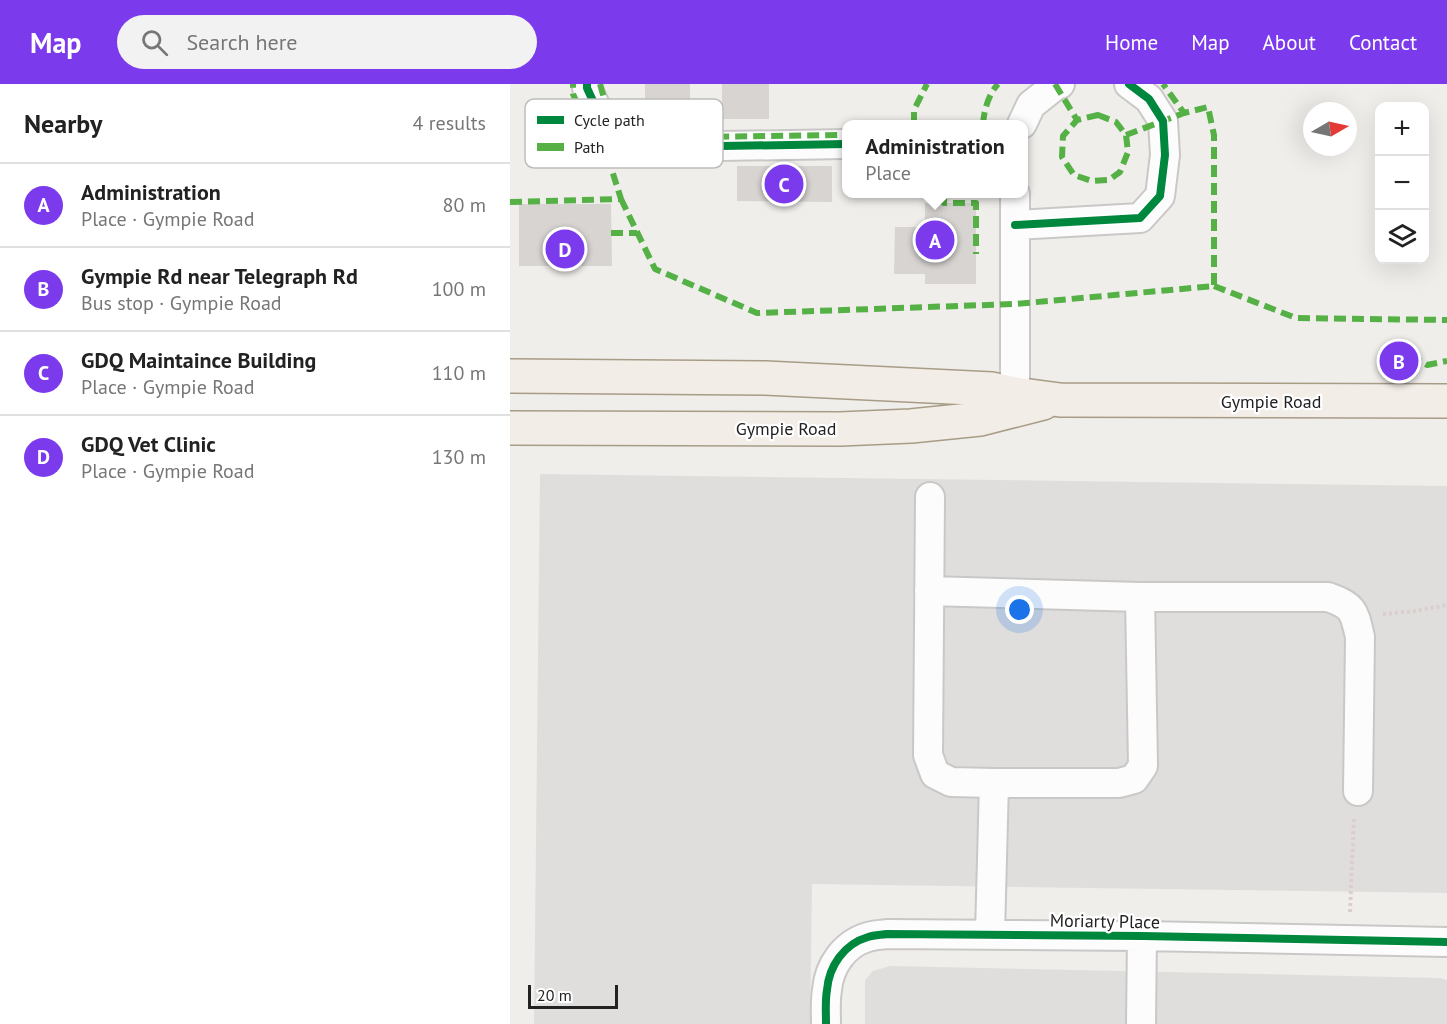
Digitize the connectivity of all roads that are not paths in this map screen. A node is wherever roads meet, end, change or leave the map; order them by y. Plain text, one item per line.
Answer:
1 (587, 84) edge
2 (1060, 84) edge
3 (1129, 84) edge
4 (592, 99) edge
5 (1024, 120) edge
6 (842, 144) edge
7 (723, 146) edge
8 (1015, 198) edge
9 (1015, 225) junction
10 (510, 376) edge
11 (1015, 394) junction
12 (1060, 400) junction
13 (1447, 401) edge
14 (510, 428) edge
15 (930, 497) dead end
16 (929, 591) junction
17 (1140, 597) junction
18 (994, 783) junction
19 (1358, 791) road end
20 (990, 934) junction
21 (1142, 936) junction
22 (1447, 942) edge
23 (826, 1024) edge
24 (1141, 1024) edge

1 - 4 street
2 - 5 street
3 - 9 street
6 - 7 street
8 - 9 street
9 - 11 street
10 - 11 main road, Gympie Road
11 - 12 main road, Gympie Road
12 - 13 main road, Gympie Road
12 - 14 main road, Gympie Road
15 - 16 street
16 - 17 street
16 - 18 street
17 - 18 street
17 - 19 street
18 - 20 street
20 - 21 street, Moriarty Place
20 - 23 street, Moriarty Place
21 - 22 street, Moriarty Place
21 - 24 street

